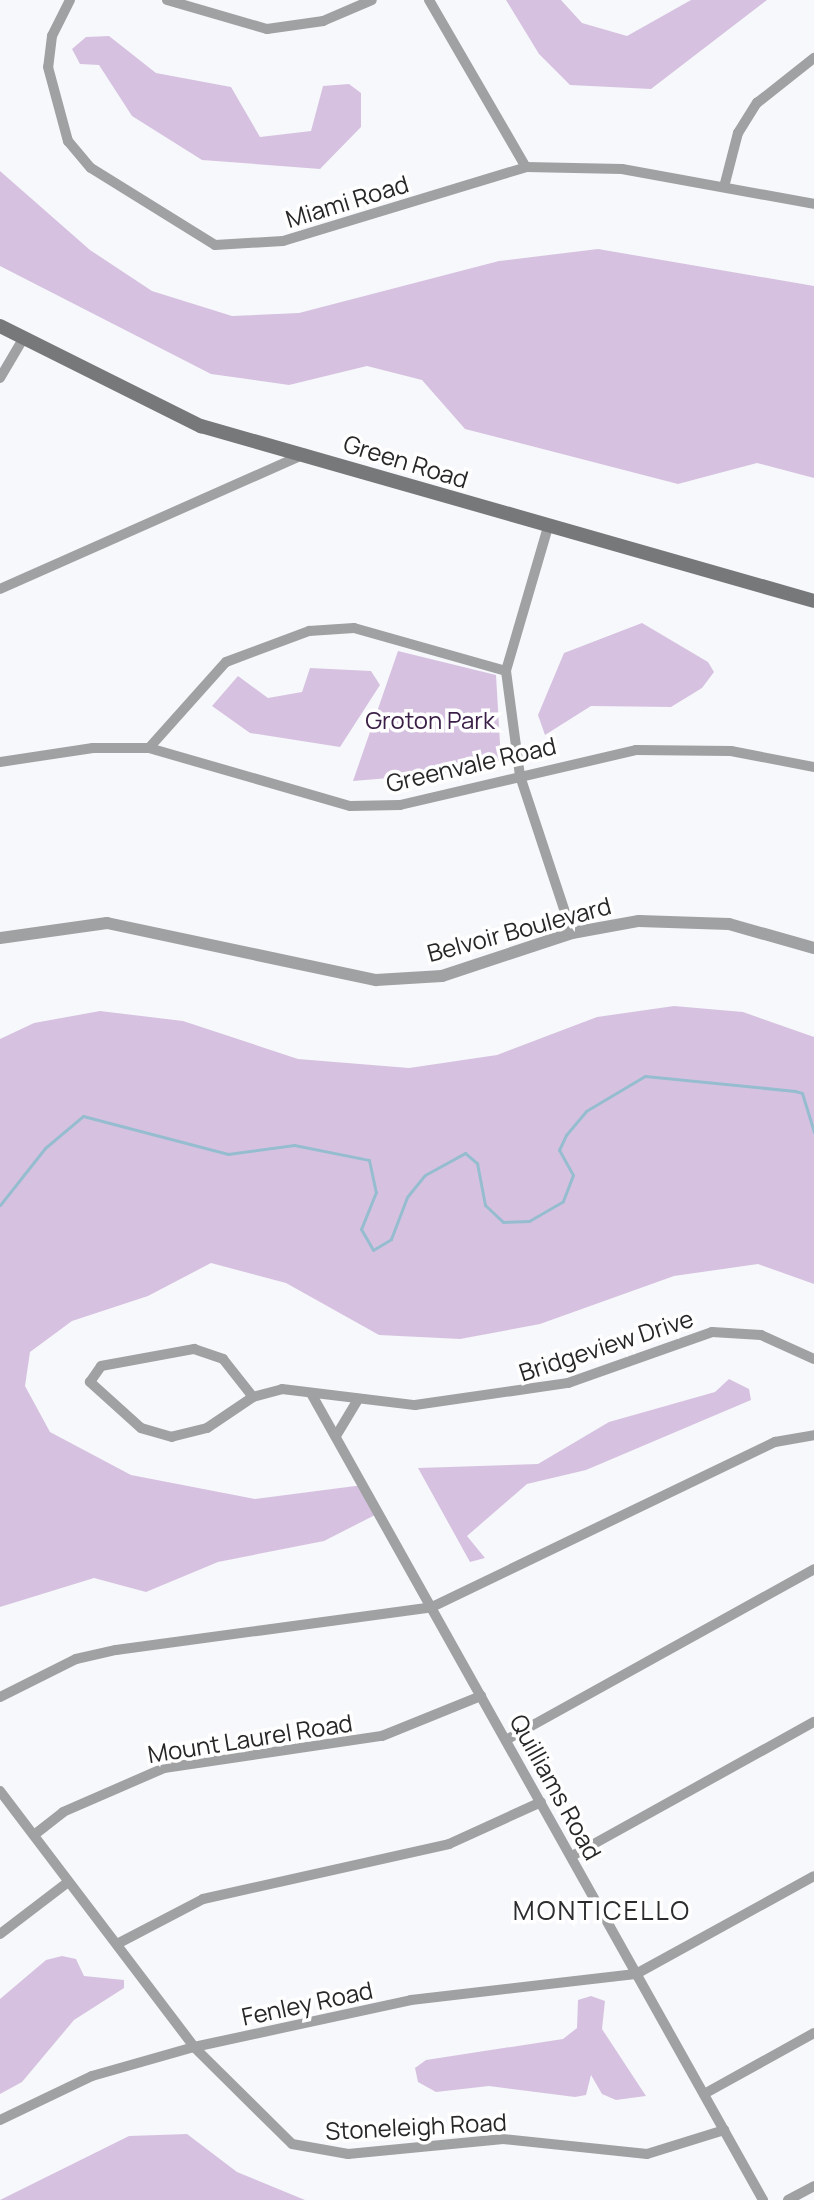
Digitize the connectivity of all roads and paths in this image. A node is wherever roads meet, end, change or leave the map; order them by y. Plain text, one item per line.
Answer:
1 (70, 0) edge
2 (167, 0) edge
3 (372, 0) edge
4 (429, 0) edge
5 (814, 58) edge
6 (526, 167) junction
7 (724, 187) junction
8 (814, 204) edge
9 (0, 326) edge
10 (23, 339) junction
11 (0, 378) edge
12 (305, 454) junction
13 (548, 527) junction
14 (0, 589) edge
15 (814, 601) edge
16 (506, 671) junction
17 (149, 748) junction
18 (0, 762) edge
19 (814, 767) edge
20 (520, 776) junction
21 (572, 933) junction
22 (0, 938) edge
23 (814, 948) edge
24 (814, 1359) edge
25 (312, 1395) junction
26 (253, 1397) junction
27 (357, 1401) junction
28 (814, 1435) edge
29 (336, 1436) junction
30 (814, 1569) edge
31 (432, 1607) junction
32 (481, 1696) junction
33 (0, 1697) edge
34 (814, 1722) edge
35 (506, 1740) junction
36 (0, 1791) edge
37 (541, 1802) junction
38 (34, 1835) junction
39 (572, 1856) junction
40 (814, 1876) edge
41 (67, 1883) junction
42 (0, 1934) edge
43 (117, 1944) junction
44 (636, 1974) junction
45 (814, 2033) edge
46 (194, 2047) junction
47 (704, 2094) junction
48 (0, 2120) edge
49 (724, 2130) junction
50 (814, 2186) edge
51 (763, 2200) edge
52 (788, 2200) edge

1 - 6 street, Miami Road
2 - 3 street
4 - 6 street
5 - 7 street
6 - 7 street, Miami Road
7 - 8 street, Miami Road
9 - 10 main road, Green Road
10 - 11 street
10 - 12 main road, Green Road
12 - 13 main road, Green Road
12 - 14 street
13 - 15 main road, Green Road
13 - 16 street
16 - 17 street
16 - 20 street
17 - 18 street, Greenvale Road
17 - 20 street, Greenvale Road
19 - 20 street, Greenvale Road
20 - 21 street
21 - 22 street, Belvoir Boulevard
21 - 23 street, Belvoir Boulevard
24 - 27 street, Bridgeview Drive
25 - 26 street, Bridgeview Drive
25 - 27 street, Bridgeview Drive
25 - 29 street, Quilliams Road
26 - 26 street
27 - 29 street
28 - 31 street
29 - 31 street, Quilliams Road
30 - 35 street
31 - 32 street, Quilliams Road
31 - 33 street
32 - 35 street, Quilliams Road
32 - 38 street, Mount Laurel Road
34 - 39 street
35 - 37 street, Quilliams Road
36 - 38 street, Stoneleigh Road
37 - 39 street, Quilliams Road
37 - 43 street
38 - 41 street, Stoneleigh Road
39 - 44 street, Quilliams Road
40 - 44 street
41 - 42 street
41 - 43 street, Stoneleigh Road
43 - 46 street, Stoneleigh Road
44 - 46 street, Fenley Road
44 - 47 street, Quilliams Road
45 - 47 street
46 - 48 street, Fenley Road
46 - 49 street, Stoneleigh Road
47 - 49 street, Quilliams Road
49 - 51 street, Quilliams Road
50 - 52 street

